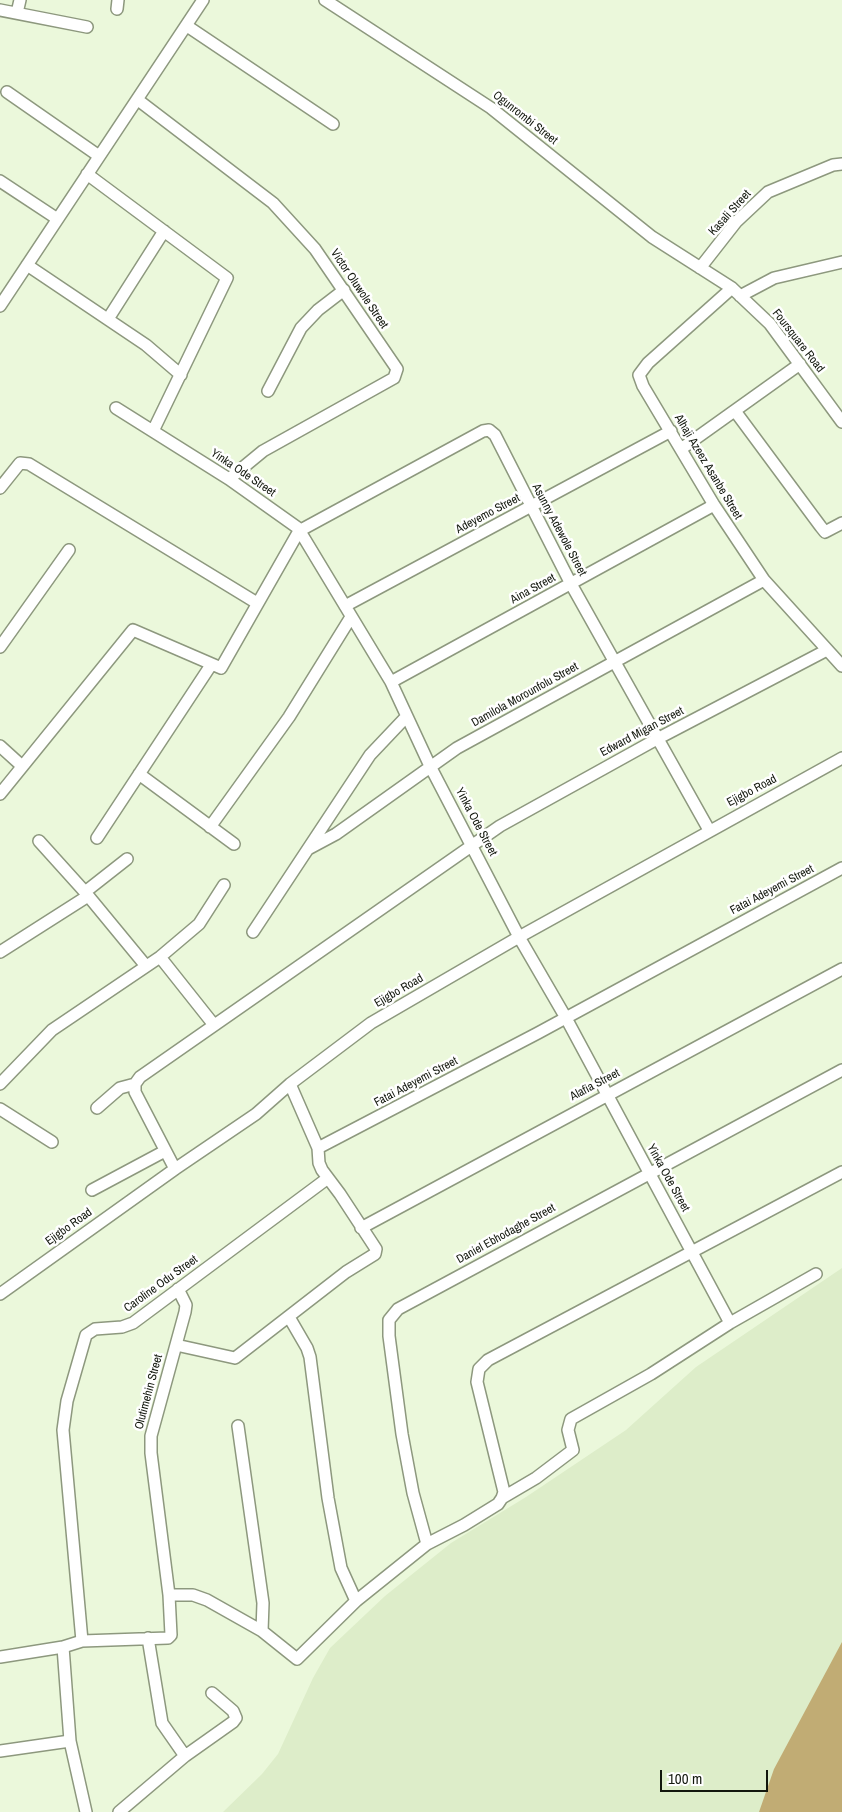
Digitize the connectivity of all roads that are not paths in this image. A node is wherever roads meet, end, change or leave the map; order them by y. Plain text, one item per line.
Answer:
1 (20, 0) edge
2 (203, 0) edge
3 (325, 0) edge
4 (0, 10) edge
5 (18, 13) junction
6 (86, 26) dead end
7 (187, 26) junction
8 (7, 92) dead end
9 (138, 100) junction
10 (333, 124) dead end
11 (99, 156) junction
12 (842, 164) edge
13 (87, 174) junction
14 (0, 181) edge
15 (56, 218) junction
16 (164, 231) junction
17 (842, 262) edge
18 (27, 265) junction
19 (700, 268) junction
20 (344, 290) junction
21 (736, 292) junction
22 (0, 306) edge
23 (108, 319) junction
24 (800, 364) junction
25 (181, 375) junction
26 (268, 391) dead end
27 (116, 408) dead end
28 (735, 411) junction
29 (842, 422) edge
30 (153, 431) junction
31 (671, 431) junction
32 (681, 449) junction
33 (229, 479) junction
34 (0, 488) edge
35 (714, 506) junction
36 (530, 507) junction
37 (842, 523) edge
38 (299, 531) junction
39 (69, 550) dead end
40 (764, 580) junction
41 (572, 584) junction
42 (257, 603) junction
43 (345, 606) junction
44 (351, 617) junction
45 (0, 647) edge
46 (827, 650) junction
47 (614, 662) junction
48 (211, 665) junction
49 (842, 666) edge
50 (391, 682) junction
51 (406, 717) junction
52 (657, 739) junction
53 (0, 746) edge
54 (842, 758) edge
55 (22, 766) junction
56 (430, 766) junction
57 (139, 774) junction
58 (0, 794) edge
59 (210, 827) junction
60 (709, 830) junction
61 (97, 838) dead end
62 (39, 841) dead end
63 (234, 844) dead end
64 (472, 844) junction
65 (308, 849) junction
66 (127, 859) dead end
67 (842, 868) edge
68 (224, 885) dead end
69 (87, 894) junction
70 (254, 932) dead end
71 (519, 937) junction
72 (0, 952) edge
73 (160, 957) junction
74 (146, 966) junction
75 (842, 969) edge
76 (566, 1018) junction
77 (214, 1025) junction
78 (842, 1070) edge
79 (0, 1084) edge
80 (134, 1084) junction
81 (290, 1084) junction
82 (607, 1094) junction
83 (97, 1108) dead end
84 (0, 1109) edge
85 (52, 1142) dead end
86 (318, 1148) junction
87 (165, 1151) junction
88 (175, 1169) junction
89 (648, 1172) junction
90 (842, 1172) edge
91 (328, 1178) junction
92 (92, 1190) dead end
93 (362, 1228) junction
94 (692, 1251) junction
95 (816, 1274) dead end
96 (178, 1289) junction
97 (0, 1294) edge
98 (289, 1317) junction
99 (730, 1323) junction
100 (176, 1345) junction
101 (238, 1426) dead end
102 (502, 1498) junction
103 (427, 1544) junction
104 (169, 1595) junction
105 (356, 1601) junction
106 (262, 1631) junction
107 (148, 1638) junction
108 (82, 1641) junction
109 (63, 1647) junction
110 (0, 1657) edge
111 (212, 1693) dead end
112 (70, 1741) junction
113 (0, 1751) edge
114 (185, 1756) junction
115 (86, 1812) edge
116 (119, 1812) edge

1 - 5 street
2 - 7 street
3 - 19 street, Ogunrombi Street
4 - 5 street
5 - 6 street
7 - 9 street
7 - 10 street
8 - 11 street
9 - 11 street
9 - 20 street, Victor Oluwole Street
11 - 13 street
12 - 19 street, Kasali Street
13 - 15 street
13 - 16 street
14 - 15 street
15 - 18 street
16 - 23 street
16 - 25 street
17 - 21 street
18 - 22 street
18 - 23 street
19 - 21 street, Foursquare Road
20 - 26 street
20 - 33 street, Victor Oluwole Street
21 - 24 street, Foursquare Road
21 - 31 street, Alhaji Azeez Asanbe Street
23 - 25 street
24 - 28 street
24 - 29 street, Foursquare Road
25 - 30 street
27 - 30 street, Yinka Ode Street
28 - 32 street
28 - 37 street
30 - 33 street, Yinka Ode Street
31 - 32 street, Alhaji Azeez Asanbe Street
31 - 36 street, Adeyemo Street
32 - 35 street, Alhaji Azeez Asanbe Street
33 - 38 street, Yinka Ode Street
34 - 42 street
35 - 40 street, Alhaji Azeez Asanbe Street
35 - 41 street, Aina Street
36 - 38 street, Asunny Adewole Street
36 - 41 street, Asunny Adewole Street
36 - 43 street, Adeyemo Street
38 - 42 street
38 - 43 street, Yinka Ode Street
39 - 45 street
40 - 46 street, Alhaji Azeez Asanbe Street
40 - 47 street, Damilola Morounfolu Street
41 - 47 street, Asunny Adewole Street
41 - 50 street, Aina Street
42 - 48 street
43 - 44 street, Yinka Ode Street
44 - 50 street, Yinka Ode Street
44 - 59 street
46 - 49 street, Alhaji Azeez Asanbe Street
46 - 52 street, Edward Migan Street
47 - 52 street, Asunny Adewole Street
47 - 56 street, Damilola Morounfolu Street
48 - 55 street
48 - 57 street
50 - 51 street, Yinka Ode Street
51 - 56 street, Yinka Ode Street
51 - 65 street
52 - 60 street, Asunny Adewole Street
52 - 64 street, Edward Migan Street
53 - 55 street
54 - 60 street, Ejigbo Road
55 - 58 street
56 - 64 street, Yinka Ode Street
56 - 65 street, Damilola Morounfolu Street
57 - 59 street
57 - 61 street
59 - 63 street
60 - 71 street, Ejigbo Road
62 - 69 street
64 - 71 street, Yinka Ode Street
64 - 77 street, Edward Migan Street
65 - 70 street
66 - 69 street
67 - 76 street, Fatai Adeyemi Street
68 - 73 street
69 - 72 street
69 - 74 street
71 - 76 street, Yinka Ode Street
71 - 81 street, Ejigbo Road
73 - 74 street
73 - 77 street
74 - 79 street
75 - 82 street, Alafia Street
76 - 82 street, Yinka Ode Street
76 - 86 street, Fatai Adeyemi Street
77 - 80 street, Edward Migan Street
78 - 89 street, Daniel Ebhodaghe Street
80 - 83 street, Edward Migan Street
80 - 87 street
81 - 86 street
81 - 88 street, Ejigbo Road
82 - 89 street, Yinka Ode Street
82 - 93 street, Alafia Street
84 - 85 street
86 - 91 street
87 - 88 street
87 - 92 street
88 - 97 street, Ejigbo Road
89 - 94 street, Yinka Ode Street
89 - 103 street, Daniel Ebhodaghe Street
90 - 94 street
91 - 93 street
91 - 96 street, Caroline Odu Street
93 - 98 street
94 - 99 street, Yinka Ode Street
94 - 102 street
95 - 99 street
96 - 100 street, Olutimehin Street
96 - 108 street, Caroline Odu Street
98 - 100 street
98 - 105 street
99 - 102 street
100 - 104 street, Olutimehin Street
101 - 106 street
102 - 103 street
103 - 105 street
104 - 106 street
104 - 107 street, Olutimehin Street
105 - 106 street
107 - 108 street
107 - 114 street
108 - 109 street
109 - 110 street
109 - 112 street
111 - 114 street
112 - 113 street
112 - 115 street
114 - 116 street

